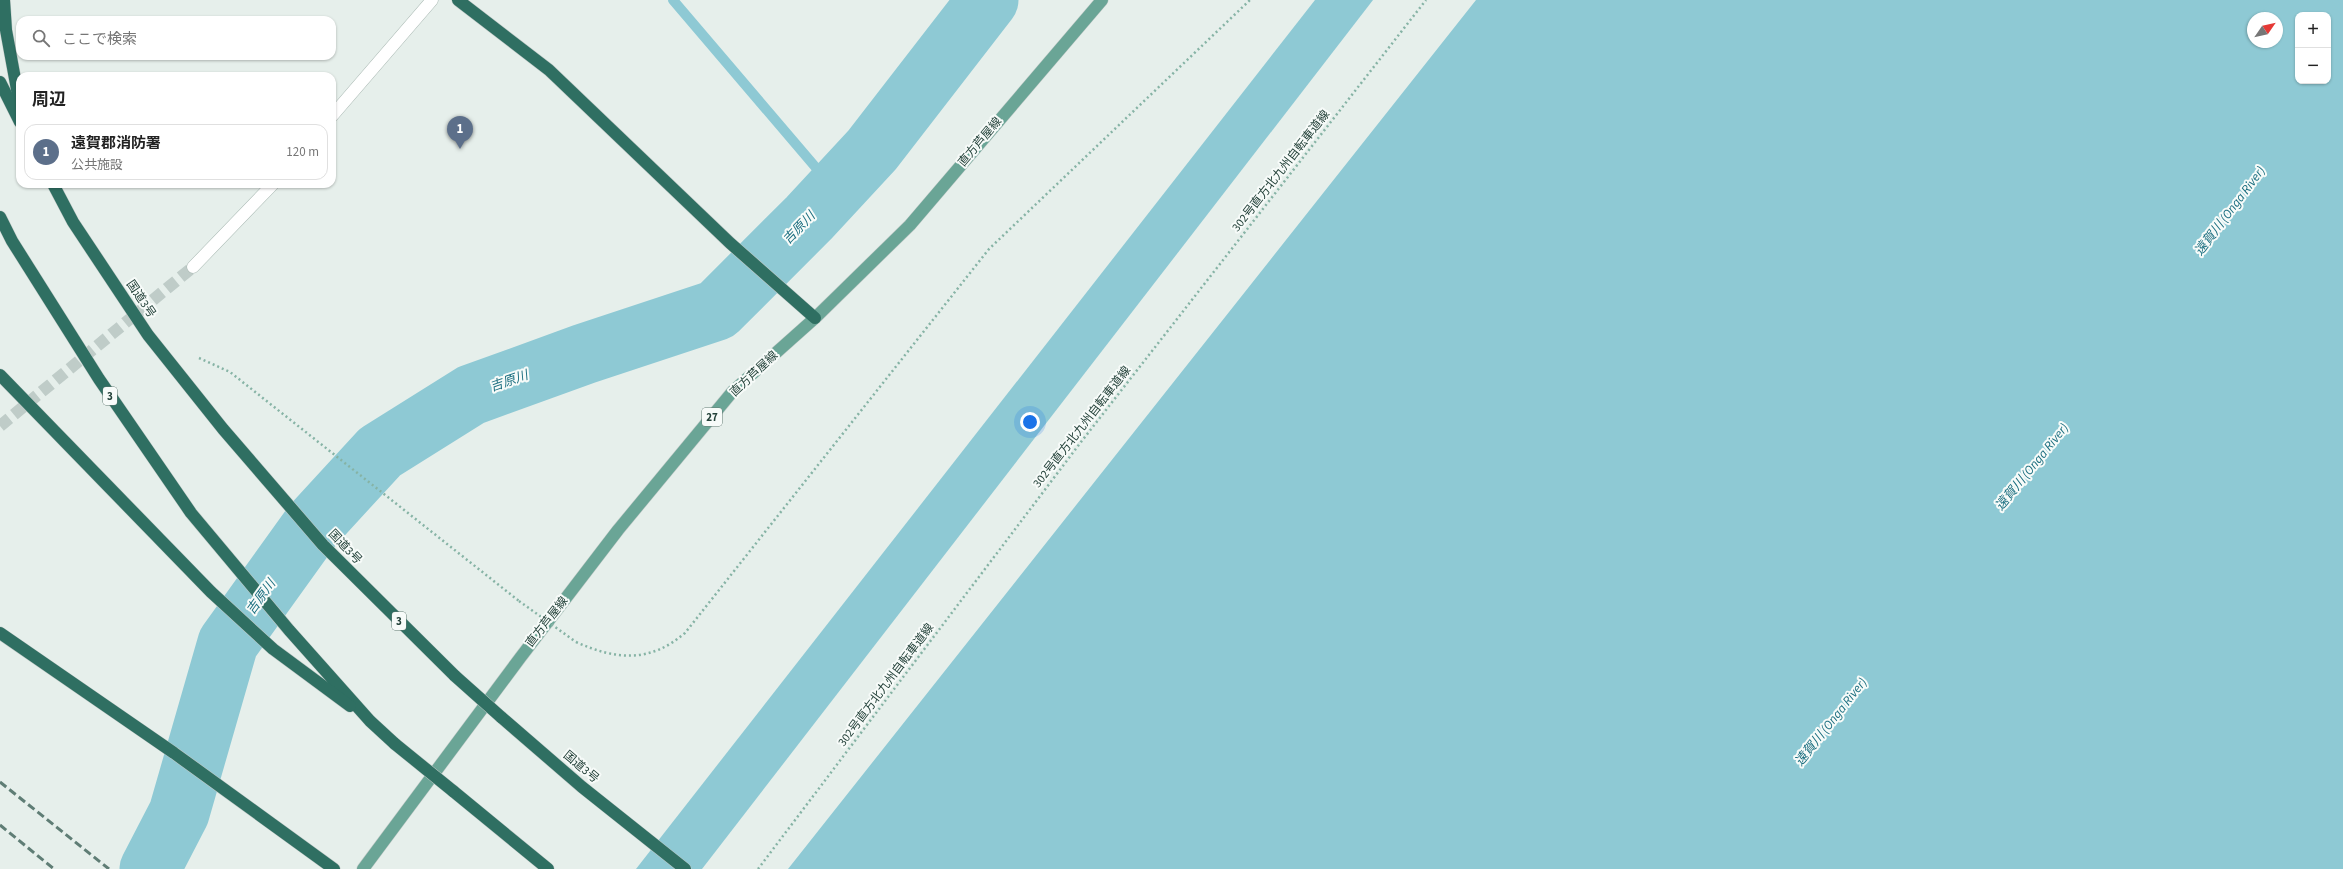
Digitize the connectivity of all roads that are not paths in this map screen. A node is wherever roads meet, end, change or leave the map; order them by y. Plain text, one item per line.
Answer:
1 (4, 0) edge
2 (432, 0) edge
3 (458, 0) edge
4 (1102, 0) edge
5 (0, 82) edge
6 (16, 84) edge
7 (336, 111) edge
8 (16, 114) edge
9 (55, 188) edge
10 (269, 188) edge
11 (0, 217) edge
12 (192, 267) tunnel mouth
13 (815, 318) junction
14 (0, 375) edge
15 (0, 633) edge
16 (370, 721) junction
17 (334, 869) edge
18 (363, 869) edge
19 (548, 869) edge
20 (685, 869) edge

1 - 6 highway
2 - 7 street
3 - 13 highway
4 - 13 main road, 直方芦屋線 / 27
5 - 8 highway
9 - 20 highway, 国道3号 / 3, bridge
10 - 12 street
11 - 16 highway, 3
13 - 18 main road, 直方芦屋線 / 27
14 - 16 highway
15 - 17 highway
16 - 19 highway, 3, bridge

